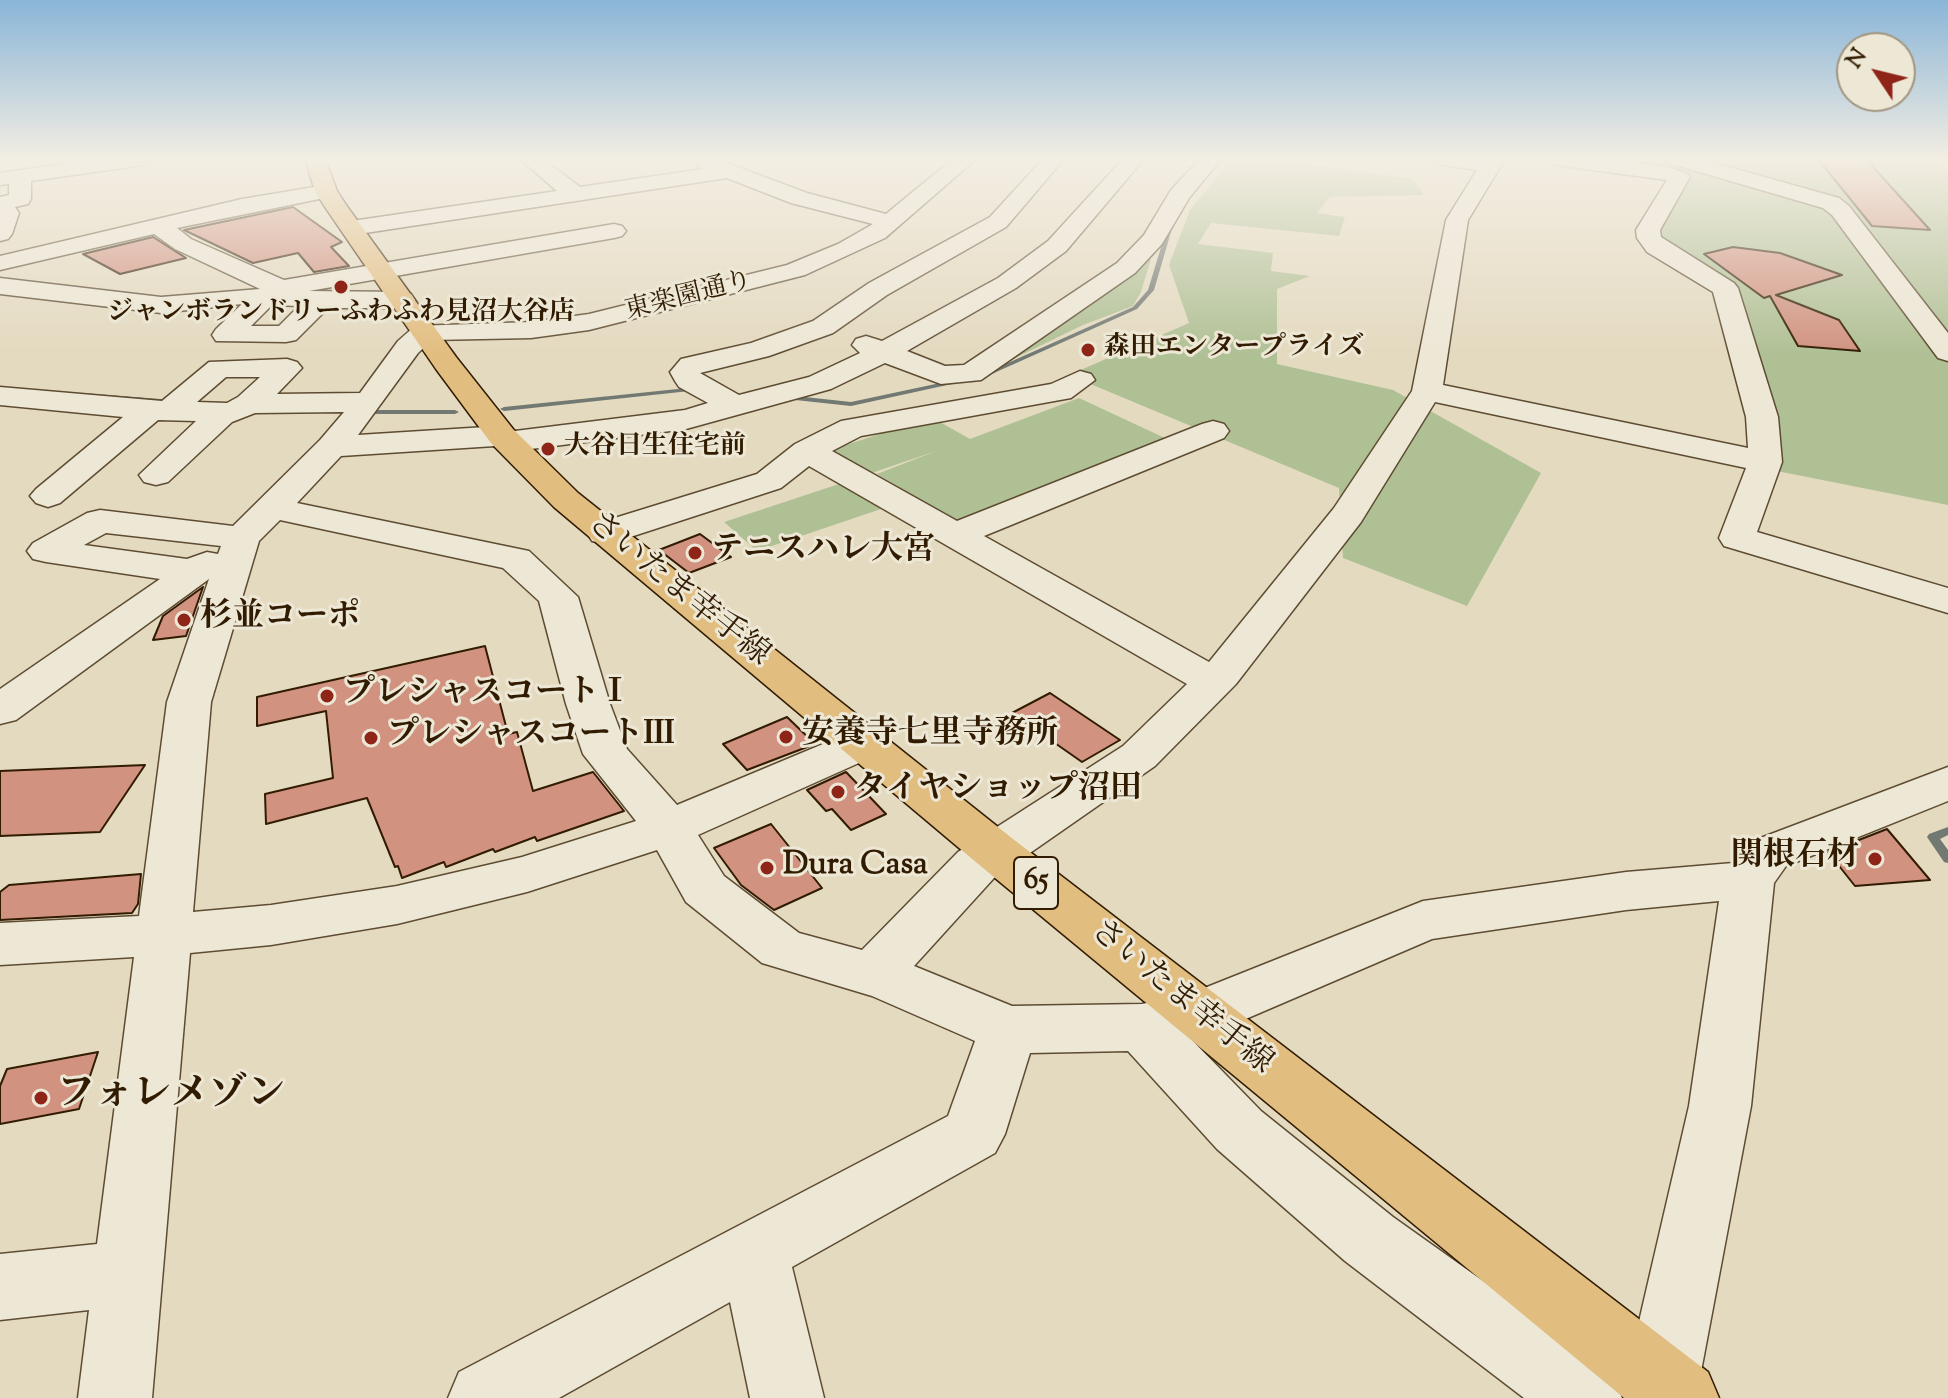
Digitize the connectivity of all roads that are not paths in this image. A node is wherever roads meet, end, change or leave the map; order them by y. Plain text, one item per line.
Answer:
1 (166, 224) edge
2 (349, 224) edge
3 (428, 224) edge
4 (887, 224) edge
5 (994, 224) edge
6 (1080, 224) edge
7 (1162, 224) edge
8 (1456, 224) edge
9 (1651, 224) edge
10 (1848, 224) edge
11 (159, 226) junction
12 (942, 226) dead end
13 (614, 231) dead end
14 (979, 233) junction
15 (0, 235) edge
16 (358, 238) junction
17 (1055, 247) junction
18 (41, 253) junction
19 (467, 257) junction
20 (1132, 262) junction
21 (0, 263) edge
22 (381, 270) junction
23 (7, 291) edge
24 (274, 292) junction
25 (321, 300) junction
26 (413, 316) junction
27 (823, 327) junction
28 (1945, 345) edge
29 (884, 352) junction
30 (1080, 380) dead end
31 (1427, 391) junction
32 (0, 396) edge
33 (761, 400) junction
34 (47, 401) junction
35 (237, 408) junction
36 (159, 411) junction
37 (355, 418) junction
38 (7, 427) dead end
39 (1213, 431) dead end
40 (505, 439) junction
41 (807, 451) junction
42 (1765, 462) junction
43 (156, 475) dead end
44 (48, 496) dead end
45 (257, 523) junction
46 (605, 533) junction
47 (957, 534) junction
48 (194, 572) junction
49 (1948, 601) edge
50 (1214, 682) junction
51 (0, 710) edge
52 (863, 744) junction
53 (1948, 783) edge
54 (669, 828) junction
55 (995, 851) junction
56 (1748, 880) junction
57 (166, 935) junction
58 (0, 944) edge
59 (873, 975) junction
60 (1171, 1020) junction
61 (1008, 1030) junction
62 (754, 1253) junction
63 (130, 1273) junction
64 (0, 1287) edge
65 (1626, 1384) edge
66 (115, 1398) edge
67 (485, 1398) edge
68 (787, 1398) edge

1 - 11 street
2 - 16 main road, さいたま幸手線 / 65
3 - 16 street
4 - 26 street, 東楽園通り
5 - 14 street
6 - 17 street
7 - 20 street
8 - 31 street
9 - 42 street
10 - 28 street
11 - 18 street
11 - 24 street
12 - 14 street
13 - 19 street
14 - 17 street
14 - 27 street
15 - 18 street
16 - 19 street
16 - 22 main road, さいたま幸手線 / 65
17 - 20 street
17 - 29 street
18 - 21 street
19 - 22 street
20 - 29 street
22 - 24 street
22 - 26 main road, さいたま幸手線 / 65
23 - 24 street
24 - 25 street, 東楽園通り
24 - 25 street
25 - 26 street, 東楽園通り
26 - 37 street
26 - 40 main road, さいたま幸手線 / 65
27 - 29 street
27 - 33 street
29 - 33 street
30 - 41 street
31 - 42 street
31 - 50 street
32 - 34 street
33 - 40 street
34 - 36 street
34 - 38 street
35 - 36 street
35 - 36 street
35 - 37 street
35 - 43 street
36 - 44 street
37 - 40 street
37 - 45 street
39 - 47 street
40 - 46 main road, さいたま幸手線 / 65
41 - 46 street
41 - 47 street
42 - 49 street
45 - 48 street
45 - 48 street
45 - 54 street
45 - 57 street
46 - 52 main road, さいたま幸手線 / 65
47 - 50 street
48 - 51 street
50 - 55 street
52 - 54 street
52 - 55 main road, さいたま幸手線 / 65
53 - 56 street
54 - 57 street
54 - 59 street
55 - 59 street
55 - 60 main road, さいたま幸手線 / 65
56 - 60 street
56 - 65 street
57 - 58 street
57 - 63 street
59 - 61 street
60 - 61 street
60 - 65 street
61 - 62 street
62 - 67 street
62 - 68 street
63 - 64 street
63 - 66 street

